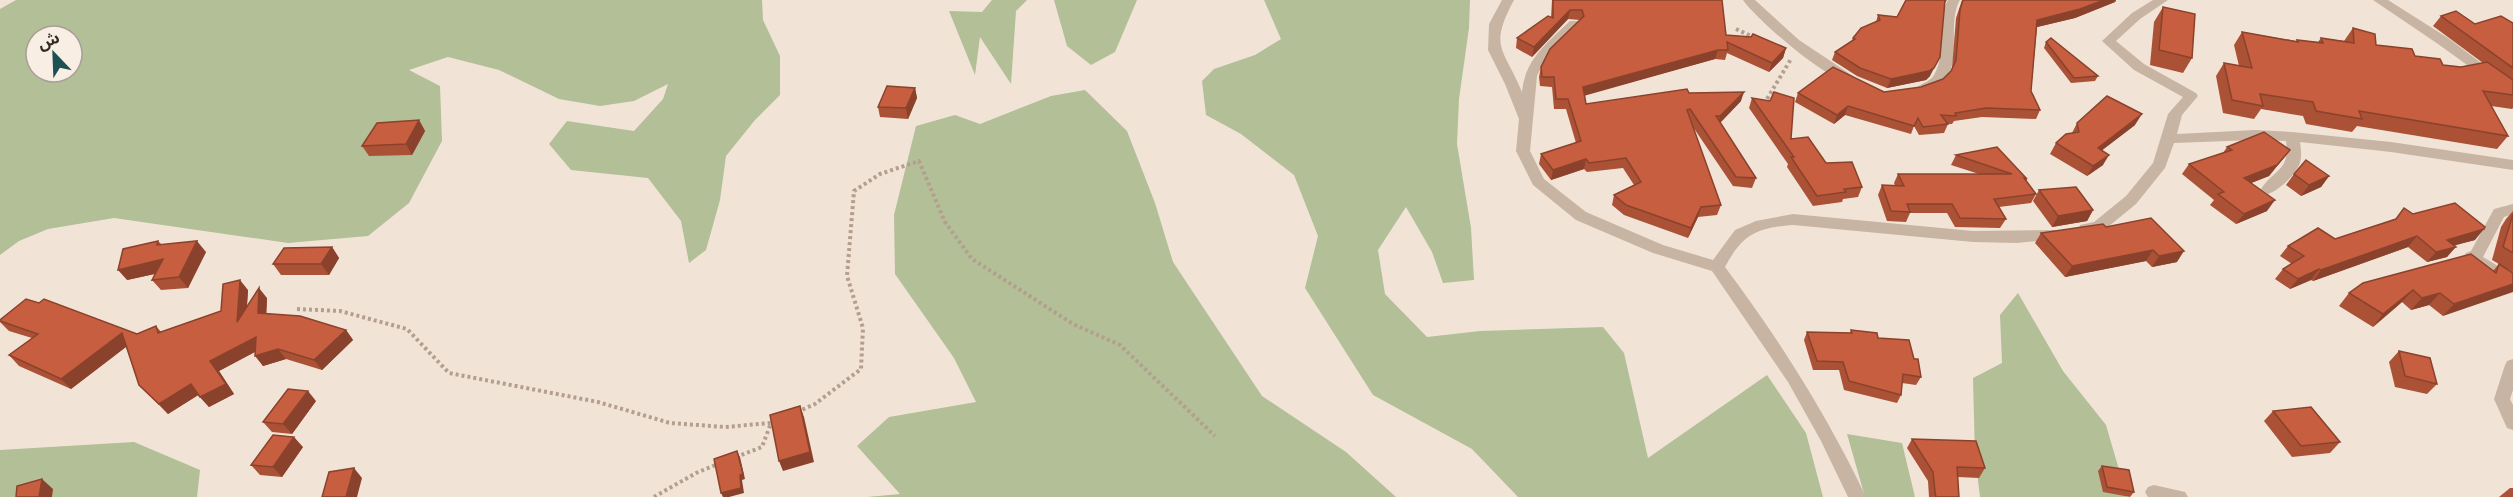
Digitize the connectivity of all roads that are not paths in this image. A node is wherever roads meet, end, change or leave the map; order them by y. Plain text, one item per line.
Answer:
1 (1508, 0) edge
2 (1749, 0) edge
3 (1954, 0) edge
4 (2162, 0) edge
5 (2379, 0) edge
6 (1574, 24) edge
7 (1862, 86) edge
8 (1913, 91) edge
9 (2513, 94) edge
10 (1526, 119) junction
11 (2292, 137) junction
12 (2169, 139) junction
13 (2513, 165) edge
14 (2268, 189) dead end
15 (2513, 209) edge
16 (1717, 267) junction
17 (2513, 281) edge
18 (2513, 365) edge
19 (2513, 423) edge
20 (2154, 492) dead end
21 (1857, 497) edge
22 (2179, 497) edge

1 - 10 street
2 - 7 street
3 - 8 street
4 - 12 street
5 - 9 street
6 - 10 street
10 - 16 street
11 - 12 street
11 - 13 street
11 - 14 street
12 - 16 street
15 - 17 street
16 - 21 street
18 - 19 street
20 - 22 street

